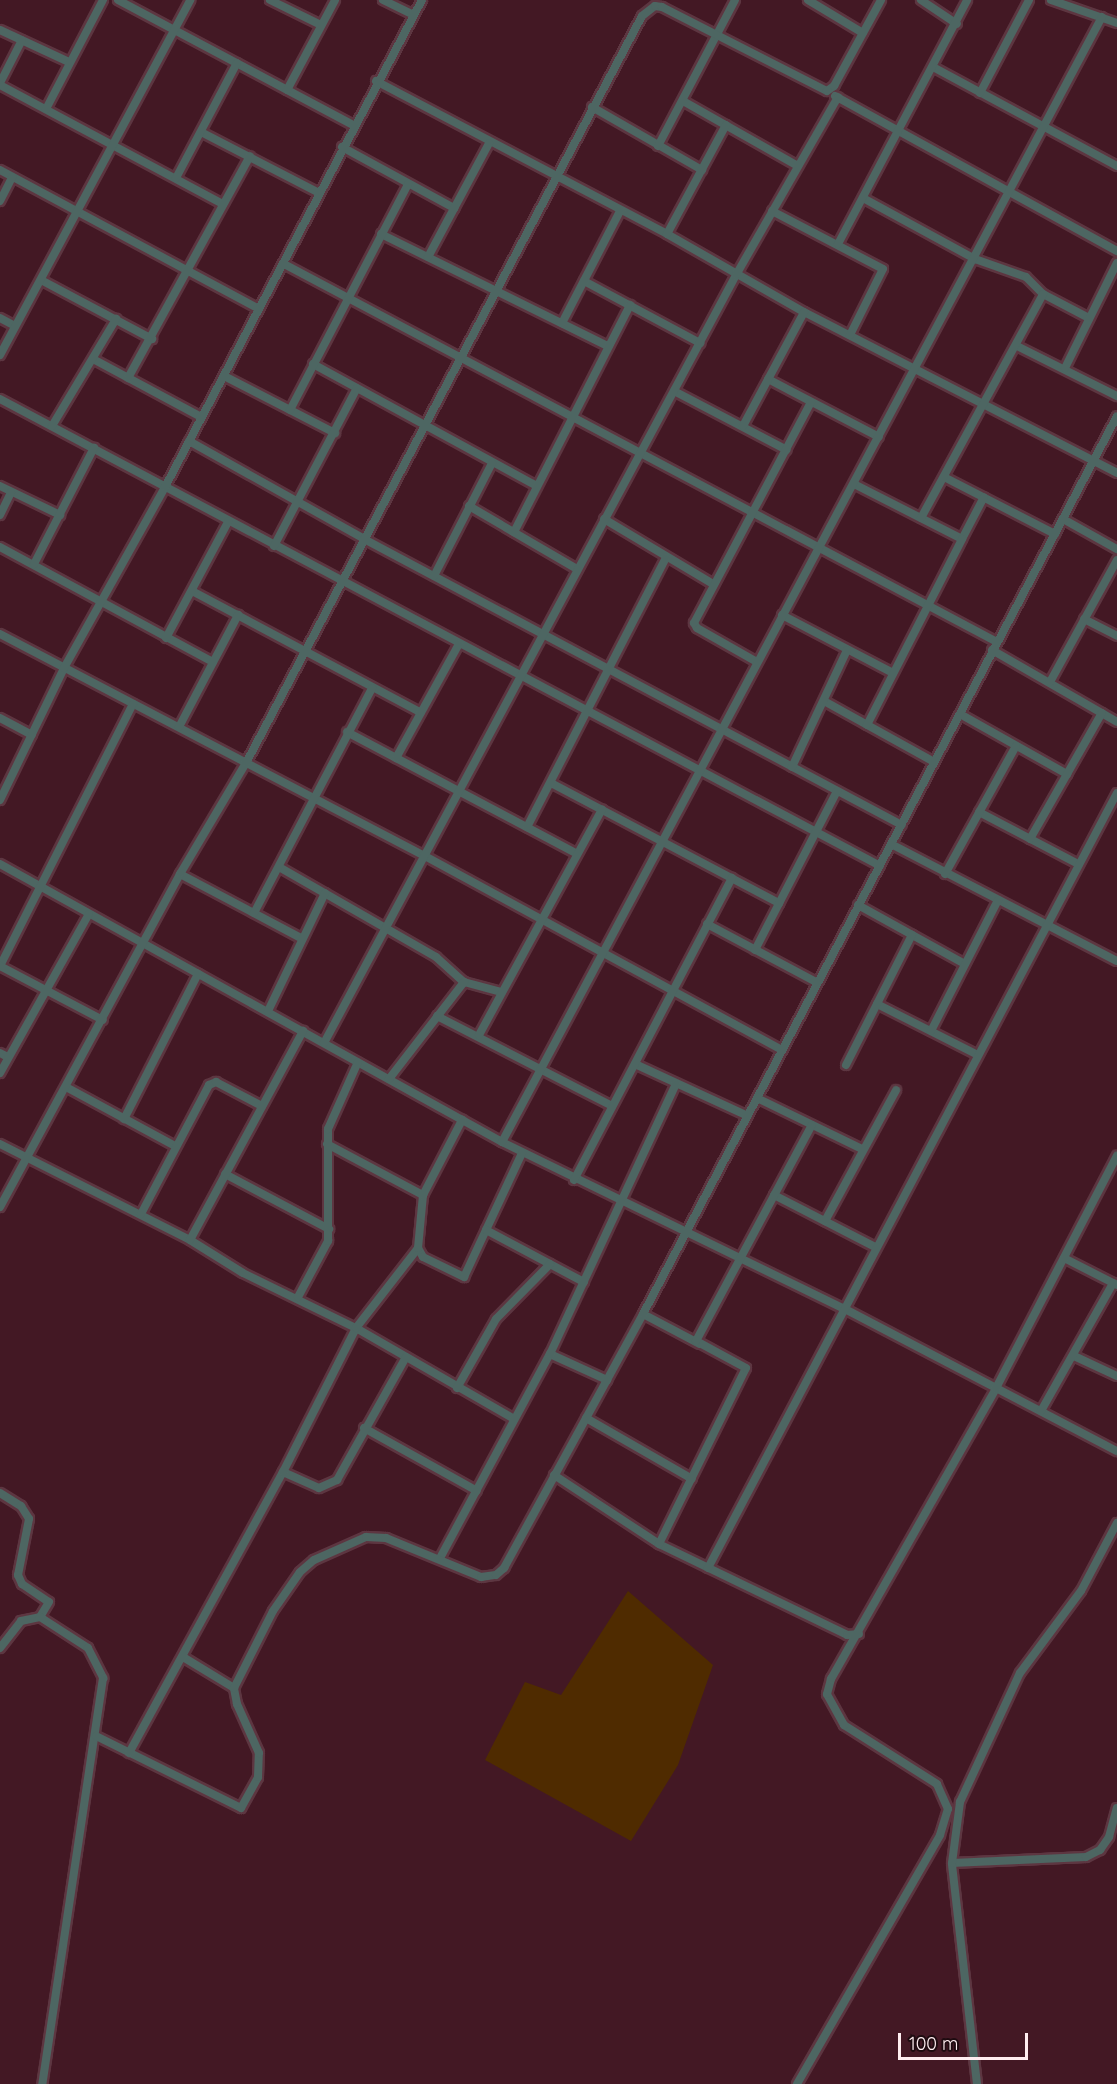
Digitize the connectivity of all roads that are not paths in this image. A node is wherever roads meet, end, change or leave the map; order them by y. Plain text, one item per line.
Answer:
1 (103, 0) edge
2 (118, 0) edge
3 (190, 0) edge
4 (270, 0) edge
5 (335, 0) edge
6 (383, 0) edge
7 (422, 0) edge
8 (735, 0) edge
9 (808, 0) edge
10 (880, 0) edge
11 (921, 0) edge
12 (967, 0) edge
13 (1029, 0) edge
14 (1052, 0) edge
15 (1087, 0) edge
16 (280, 2) edge
17 (656, 3) edge
18 (1084, 11) junction
19 (414, 15) junction
20 (1102, 17) junction
21 (1117, 23) edge
22 (957, 24) junction
23 (321, 25) junction
24 (174, 27) junction
25 (0, 30) edge
26 (863, 33) junction
27 (716, 36) junction
28 (22, 40) junction
29 (69, 62) junction
30 (237, 63) junction
31 (933, 66) junction
32 (376, 81) junction
33 (0, 84) edge
34 (287, 90) junction
35 (827, 91) junction
36 (980, 93) junction
37 (838, 98) junction
38 (683, 101) junction
39 (592, 107) junction
40 (46, 109) junction
41 (353, 125) junction
42 (726, 125) junction
43 (1044, 126) junction
44 (201, 132) junction
45 (898, 132) junction
46 (489, 143) junction
47 (114, 146) junction
48 (658, 146) junction
49 (342, 147) junction
50 (250, 156) junction
51 (798, 166) junction
52 (1117, 166) edge
53 (0, 170) edge
54 (702, 170) junction
55 (12, 177) junction
56 (176, 178) junction
57 (557, 178) junction
58 (408, 184) junction
59 (319, 193) junction
60 (1010, 195) junction
61 (863, 198) junction
62 (0, 201) edge
63 (224, 204) junction
64 (454, 208) junction
65 (620, 211) junction
66 (772, 211) junction
67 (77, 213) junction
68 (381, 234) junction
69 (667, 234) junction
70 (838, 244) junction
71 (1117, 251) edge
72 (429, 257) junction
73 (975, 259) junction
74 (1117, 263) edge
75 (284, 264) junction
76 (189, 273) junction
77 (736, 275) junction
78 (41, 280) junction
79 (584, 281) junction
80 (497, 290) junction
81 (1043, 294) junction
82 (347, 298) junction
83 (630, 305) junction
84 (259, 309) junction
85 (804, 312) junction
86 (0, 318) edge
87 (1089, 318) junction
88 (116, 319) junction
89 (562, 323) junction
90 (15, 326) junction
91 (850, 335) junction
92 (152, 339) junction
93 (700, 343) junction
94 (608, 346) junction
95 (1017, 346) junction
96 (0, 355) edge
97 (93, 359) junction
98 (461, 360) junction
99 (314, 364) junction
100 (1065, 368) junction
101 (914, 369) junction
102 (224, 376) junction
103 (128, 378) junction
104 (768, 379) junction
105 (357, 388) junction
106 (674, 391) junction
107 (1117, 396) edge
108 (0, 399) edge
109 (812, 402) junction
110 (984, 406) junction
111 (290, 410) junction
112 (1117, 416) edge
113 (201, 417) junction
114 (573, 417) junction
115 (52, 426) junction
116 (742, 426) junction
117 (424, 427) junction
118 (335, 433) junction
119 (879, 437) junction
120 (189, 441) junction
121 (94, 448) junction
122 (787, 450) junction
123 (640, 454) junction
124 (1093, 460) junction
125 (492, 463) junction
126 (1117, 473) edge
127 (945, 477) junction
128 (854, 484) junction
129 (0, 486) edge
130 (537, 486) junction
131 (165, 487) junction
132 (11, 492) junction
133 (984, 497) junction
134 (296, 502) junction
135 (469, 507) junction
136 (751, 514) junction
137 (0, 515) edge
138 (60, 515) junction
139 (921, 518) junction
140 (604, 519) junction
141 (1063, 519) junction
142 (228, 522) junction
143 (514, 532) junction
144 (1055, 534) junction
145 (364, 539) junction
146 (962, 539) junction
147 (274, 546) junction
148 (0, 547) edge
149 (819, 549) junction
150 (1117, 549) edge
151 (666, 558) junction
152 (1117, 560) edge
153 (34, 564) junction
154 (577, 569) junction
155 (434, 576) junction
156 (342, 582) junction
157 (713, 584) junction
158 (192, 591) junction
159 (100, 601) junction
160 (928, 607) junction
161 (238, 615) junction
162 (782, 615) junction
163 (1084, 619) junction
164 (542, 632) junction
165 (0, 634) edge
166 (1117, 636) edge
167 (166, 638) junction
168 (459, 644) junction
169 (994, 646) junction
170 (847, 650) junction
171 (304, 651) junction
172 (213, 662) junction
173 (757, 662) junction
174 (64, 668) junction
175 (609, 669) junction
176 (894, 673) junction
177 (518, 676) junction
178 (1050, 682) junction
179 (372, 688) junction
180 (824, 701) junction
181 (133, 704) junction
182 (588, 711) junction
183 (421, 713) junction
184 (1102, 713) junction
185 (960, 714) junction
186 (0, 718) edge
187 (1117, 722) edge
188 (867, 725) junction
189 (179, 727) junction
190 (722, 729) junction
191 (347, 732) junction
192 (32, 735) junction
193 (1016, 746) junction
194 (396, 758) junction
195 (934, 762) junction
196 (246, 763) junction
197 (792, 767) junction
198 (699, 772) junction
199 (1067, 774) junction
200 (551, 783) junction
201 (837, 790) junction
202 (458, 792) junction
203 (1117, 793) edge
204 (312, 797) junction
205 (0, 800) edge
206 (602, 809) junction
207 (979, 812) junction
208 (902, 825) junction
209 (527, 827) junction
210 (817, 831) junction
211 (1030, 839) junction
212 (664, 841) junction
213 (891, 844) junction
214 (577, 854) junction
215 (423, 855) junction
216 (0, 864) edge
217 (1078, 864) junction
218 (880, 866) junction
219 (279, 867) junction
220 (180, 874) junction
221 (945, 874) junction
222 (732, 878) junction
223 (39, 886) junction
224 (325, 893) junction
225 (998, 900) junction
226 (779, 903) junction
227 (858, 905) junction
228 (254, 913) junction
229 (89, 914) junction
230 (540, 920) junction
231 (707, 924) junction
232 (1048, 925) junction
233 (385, 927) junction
234 (912, 935) junction
235 (301, 938) junction
236 (143, 945) junction
237 (755, 950) junction
238 (602, 955) junction
239 (1117, 961) edge
240 (965, 964) junction
241 (0, 966) edge
242 (198, 974) junction
243 (816, 981) junction
244 (464, 982) junction
245 (46, 990) junction
246 (672, 990) junction
247 (502, 992) junction
248 (877, 1004) junction
249 (268, 1011) junction
250 (437, 1016) junction
251 (103, 1020) junction
252 (303, 1031) junction
253 (931, 1031) junction
254 (479, 1035) junction
255 (324, 1043) junction
256 (782, 1050) junction
257 (4, 1055) edge
258 (978, 1055) junction
259 (358, 1062) junction
260 (635, 1064) junction
261 (846, 1065) dead end
262 (543, 1068) junction
263 (0, 1073) edge
264 (389, 1079) junction
265 (676, 1084) junction
266 (66, 1087) junction
267 (896, 1090) dead end
268 (757, 1098) junction
269 (262, 1106) junction
270 (612, 1106) junction
271 (748, 1116) junction
272 (124, 1119) junction
273 (462, 1120) junction
274 (812, 1125) junction
275 (502, 1142) junction
276 (0, 1144) edge
277 (327, 1144) junction
278 (175, 1146) junction
279 (862, 1149) junction
280 (522, 1153) junction
281 (1117, 1156) edge
282 (25, 1157) junction
283 (225, 1174) junction
284 (574, 1180) junction
285 (423, 1195) junction
286 (774, 1195) junction
287 (622, 1201) junction
288 (0, 1207) edge
289 (141, 1214) junction
290 (825, 1221) junction
291 (329, 1229) junction
292 (486, 1230) junction
293 (687, 1230) junction
294 (190, 1240) junction
295 (875, 1247) junction
296 (418, 1248) junction
297 (740, 1257) junction
298 (1064, 1258) junction
299 (550, 1264) junction
300 (584, 1282) junction
301 (1115, 1284) edge
302 (298, 1297) junction
303 (843, 1308) junction
304 (643, 1314) junction
305 (356, 1328) junction
306 (550, 1354) junction
307 (1074, 1356) junction
308 (406, 1357) junction
309 (746, 1368) junction
310 (1117, 1376) edge
311 (608, 1380) junction
312 (457, 1388) junction
313 (996, 1388) junction
314 (1041, 1412) junction
315 (586, 1418) junction
316 (514, 1419) junction
317 (364, 1428) junction
318 (1117, 1451) edge
319 (283, 1472) junction
320 (554, 1475) junction
321 (692, 1479) junction
322 (477, 1491) junction
323 (0, 1493) edge
324 (1117, 1523) edge
325 (659, 1544) junction
326 (440, 1558) junction
327 (708, 1568) junction
328 (40, 1617) junction
329 (859, 1634) junction
330 (0, 1648) edge
331 (183, 1657) junction
332 (234, 1688) junction
333 (96, 1736) junction
334 (129, 1753) junction
335 (1117, 1808) edge
336 (952, 1863) junction
337 (42, 2084) edge
338 (796, 2084) edge
339 (977, 2084) edge

1 - 29 street
2 - 24 street
3 - 24 street
4 - 16 street
5 - 23 street
6 - 19 street
7 - 19 street
8 - 27 street
9 - 26 street
10 - 26 street
11 - 22 street
12 - 22 street
13 - 36 street
14 - 18 street
15 - 18 street
16 - 23 street
17 - 27 street
17 - 39 street
18 - 20 street
19 - 32 street
20 - 21 street
20 - 43 street
22 - 31 street
23 - 34 street
24 - 30 street
24 - 47 street
25 - 28 street
26 - 35 street
27 - 35 street
27 - 38 street
28 - 29 street
28 - 33 street
29 - 40 street
30 - 34 street
30 - 44 street
31 - 36 street
31 - 45 street
32 - 41 street
32 - 46 street
33 - 40 street
34 - 41 street
35 - 37 street
36 - 43 street
37 - 45 street
37 - 51 street
38 - 42 street
38 - 48 street
39 - 48 street
39 - 57 street
40 - 47 street
41 - 49 street
42 - 51 street
42 - 54 street
43 - 52 street
43 - 60 street
44 - 50 street
44 - 56 street
45 - 60 street
45 - 61 street
46 - 57 street
46 - 64 street
47 - 56 street
47 - 67 street
48 - 54 street
49 - 58 street
49 - 59 street
50 - 59 street
50 - 63 street
51 - 66 street
53 - 55 street
54 - 69 street
55 - 62 street
55 - 67 street
56 - 63 street
57 - 65 street
57 - 80 street
58 - 64 street
58 - 68 street
59 - 75 street
60 - 71 street
60 - 73 street
61 - 70 street
61 - 73 street
63 - 76 street
64 - 72 street
65 - 69 street
65 - 79 street
66 - 70 street
66 - 77 street
67 - 76 street
67 - 78 street
68 - 72 street
68 - 82 street
69 - 77 street
70 - 91 street
72 - 80 street
73 - 81 street
73 - 101 street
74 - 87 street
75 - 82 street
75 - 84 street
76 - 84 street
76 - 92 street
77 - 85 street
77 - 93 street
78 - 88 street
78 - 90 street
79 - 83 street
79 - 89 street
80 - 89 street
80 - 98 street
81 - 87 street
81 - 95 street
82 - 98 street
82 - 99 street
83 - 93 street
83 - 94 street
84 - 102 street
85 - 91 street
85 - 104 street
86 - 90 street
87 - 100 street
88 - 92 street
88 - 97 street
89 - 94 street
90 - 96 street
91 - 101 street
92 - 103 street
93 - 106 street
94 - 114 street
95 - 100 street
95 - 110 street
97 - 103 street
97 - 115 street
98 - 114 street
98 - 117 street
99 - 105 street
99 - 111 street
100 - 107 street
101 - 110 street
101 - 119 street
102 - 111 street
102 - 113 street
103 - 113 street
104 - 109 street
104 - 116 street
105 - 117 street
105 - 118 street
106 - 116 street
106 - 123 street
108 - 115 street
109 - 119 street
109 - 122 street
110 - 124 street
110 - 127 street
111 - 118 street
112 - 124 street
113 - 120 street
114 - 123 street
114 - 130 street
115 - 121 street
116 - 122 street
117 - 125 street
117 - 145 street
118 - 134 street
119 - 128 street
120 - 131 street
120 - 134 street
121 - 131 street
121 - 138 street
122 - 136 street
123 - 136 street
123 - 140 street
124 - 126 street
124 - 141 street
125 - 130 street
125 - 135 street
127 - 133 street
127 - 139 street
128 - 139 street
128 - 149 street
129 - 132 street
130 - 143 street
131 - 142 street
131 - 159 street
132 - 137 street
132 - 138 street
133 - 144 street
133 - 146 street
134 - 145 street
134 - 147 street
135 - 143 street
135 - 155 street
136 - 149 street
136 - 157 street
138 - 153 street
139 - 146 street
140 - 151 street
140 - 154 street
141 - 144 street
141 - 150 street
142 - 147 street
142 - 158 street
143 - 154 street
144 - 169 street
145 - 155 street
145 - 156 street
146 - 160 street
147 - 156 street
148 - 153 street
149 - 160 street
149 - 162 street
151 - 157 street
151 - 175 street
152 - 163 street
153 - 159 street
154 - 164 street
155 - 164 street
156 - 168 street
156 - 171 street
157 - 173 street
158 - 161 street
158 - 167 street
159 - 167 street
159 - 174 street
160 - 169 street
160 - 176 street
161 - 171 street
161 - 172 street
162 - 170 street
162 - 173 street
163 - 166 street
163 - 178 street
164 - 175 street
164 - 177 street
165 - 174 street
167 - 172 street
168 - 177 street
168 - 183 street
169 - 178 street
169 - 185 street
170 - 176 street
170 - 180 street
171 - 179 street
171 - 196 street
172 - 189 street
173 - 190 street
174 - 181 street
174 - 192 street
175 - 182 street
175 - 190 street
176 - 188 street
177 - 182 street
177 - 202 street
178 - 184 street
179 - 183 street
179 - 191 street
180 - 188 street
180 - 197 street
181 - 189 street
181 - 223 street
182 - 198 street
182 - 200 street
183 - 194 street
184 - 187 street
184 - 199 street
185 - 193 street
185 - 195 street
186 - 192 street
188 - 195 street
189 - 196 street
190 - 197 street
190 - 198 street
191 - 194 street
191 - 204 street
192 - 205 street
193 - 199 street
193 - 207 street
194 - 202 street
195 - 208 street
196 - 204 street
196 - 220 street
197 - 201 street
198 - 210 street
198 - 212 street
199 - 211 street
200 - 206 street
200 - 209 street
201 - 208 street
201 - 210 street
202 - 209 street
202 - 215 street
203 - 217 street
204 - 215 street
204 - 219 street
206 - 212 street
206 - 214 street
207 - 211 street
207 - 221 street
208 - 213 street
209 - 214 street
210 - 218 street
210 - 226 street
211 - 217 street
212 - 222 street
212 - 238 street
213 - 218 street
213 - 221 street
214 - 230 street
215 - 230 street
215 - 233 street
216 - 223 street
217 - 232 street
218 - 227 street
219 - 224 street
219 - 228 street
220 - 228 street
220 - 236 street
221 - 225 street
222 - 226 street
222 - 231 street
223 - 229 street
223 - 241 street
224 - 233 street
224 - 235 street
225 - 232 street
225 - 240 street
226 - 237 street
227 - 234 street
227 - 243 street
228 - 235 street
229 - 236 street
229 - 245 street
230 - 238 street
230 - 247 street
231 - 237 street
231 - 246 street
232 - 239 street
232 - 258 street
233 - 244 street
233 - 255 street
234 - 240 street
234 - 248 street
235 - 249 street
236 - 242 street
236 - 251 street
237 - 243 street
238 - 246 street
238 - 262 street
240 - 253 street
241 - 245 street
242 - 249 street
242 - 272 street
243 - 256 street
244 - 247 street
244 - 250 street
245 - 251 street
245 - 257 street
246 - 256 street
246 - 260 street
247 - 254 street
248 - 253 street
248 - 261 street
249 - 252 street
250 - 254 street
250 - 264 street
251 - 266 street
252 - 255 street
252 - 269 street
253 - 258 street
254 - 262 street
255 - 259 street
256 - 268 street
257 - 263 street
258 - 295 street
259 - 264 street
259 - 277 street
260 - 265 street
260 - 270 street
262 - 270 street
262 - 275 street
264 - 273 street
265 - 271 street
265 - 287 street
266 - 272 street
266 - 282 street
267 - 279 street
268 - 271 street
268 - 274 street
269 - 278 street
269 - 283 street
270 - 284 street
271 - 293 street
272 - 278 street
273 - 275 street
273 - 285 street
274 - 279 street
274 - 286 street
275 - 280 street
276 - 282 street
277 - 285 street
277 - 291 street
278 - 289 street
279 - 290 street
280 - 284 street
280 - 292 street
281 - 298 street
282 - 288 street
282 - 289 street
283 - 291 street
283 - 294 street
284 - 287 street
285 - 296 street
286 - 290 street
286 - 297 street
287 - 293 street
287 - 300 street
289 - 294 street
290 - 295 street
291 - 302 street
292 - 296 street
292 - 299 street
293 - 297 street
293 - 304 street
294 - 302 street
295 - 303 street
296 - 305 street
297 - 303 street
297 - 309 street
298 - 301 street
298 - 313 street
299 - 300 street
299 - 312 street
300 - 306 street
301 - 307 street
302 - 305 street
303 - 313 street
303 - 327 street
304 - 309 street
304 - 311 street
305 - 308 street
305 - 319 street
306 - 311 street
306 - 316 street
307 - 310 street
307 - 314 street
308 - 312 street
308 - 317 street
309 - 321 street
311 - 315 street
312 - 316 street
313 - 314 street
313 - 329 street
314 - 318 street
315 - 320 street
315 - 321 street
316 - 322 street
317 - 319 street
317 - 322 street
319 - 331 street
320 - 325 street
320 - 326 street
321 - 325 street
322 - 326 street
323 - 328 street
324 - 336 street
325 - 327 street
326 - 332 street
327 - 329 street
328 - 330 street
328 - 333 street
329 - 338 street
331 - 332 street
331 - 334 street
332 - 334 street
333 - 334 street
333 - 337 street
335 - 336 street
336 - 339 street

